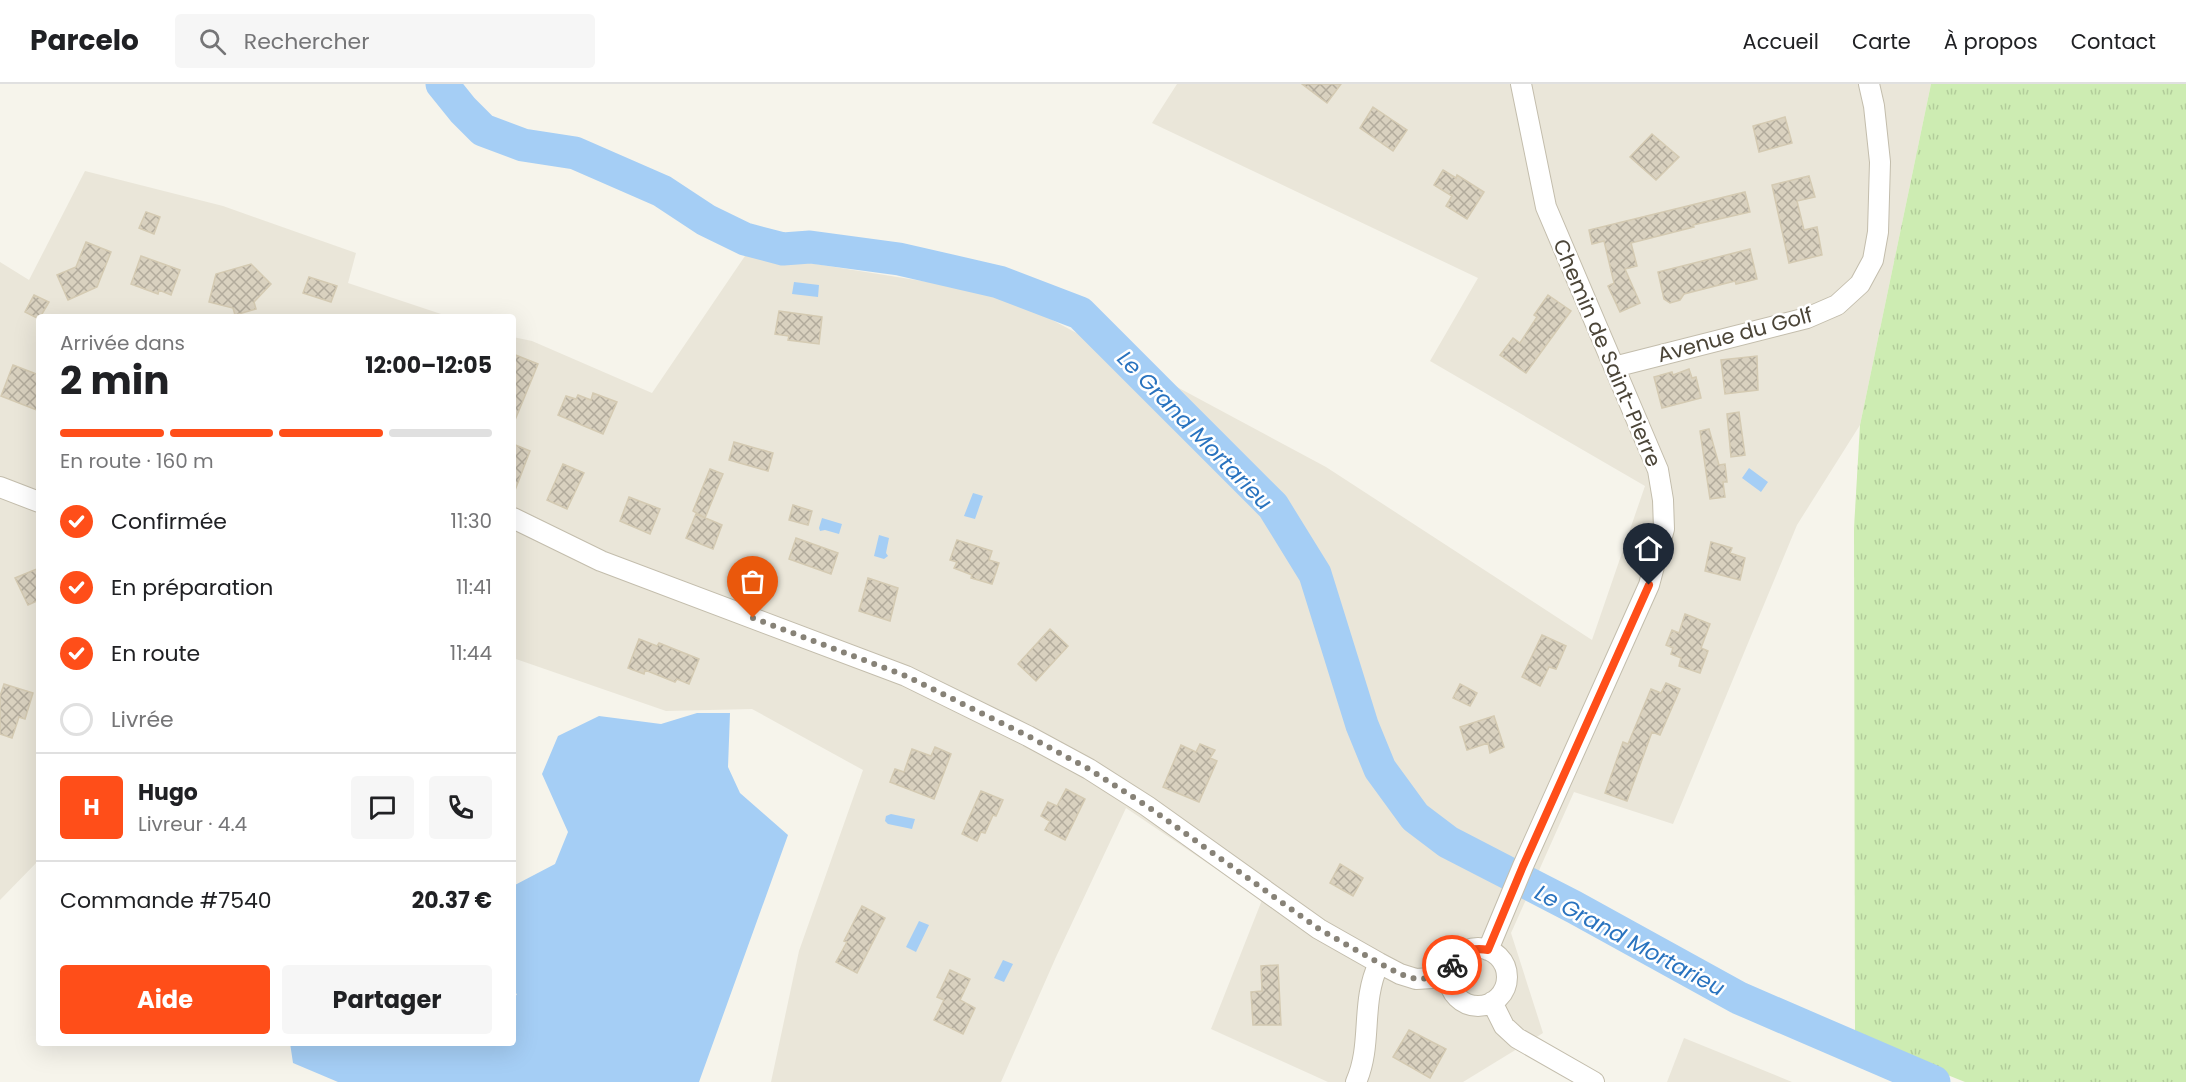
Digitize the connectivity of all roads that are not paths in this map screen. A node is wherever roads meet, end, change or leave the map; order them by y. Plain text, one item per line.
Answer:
1 (1869, 84) edge
2 (1518, 86) edge
3 (1614, 367) junction
4 (0, 487) edge
5 (36, 501) edge
6 (516, 519) edge
7 (1488, 950) junction
8 (1379, 963) junction
9 (1449, 977) junction
10 (1492, 1002) junction
11 (1356, 1082) edge
12 (1594, 1082) edge

1 - 3 street, Avenue du Golf
2 - 3 street, Chemin de Saint-Pierre
3 - 7 street, Chemin de Saint-Pierre
4 - 5 street
6 - 8 street
7 - 9 street
7 - 10 street
8 - 9 street
8 - 11 street
9 - 10 street
10 - 12 street

